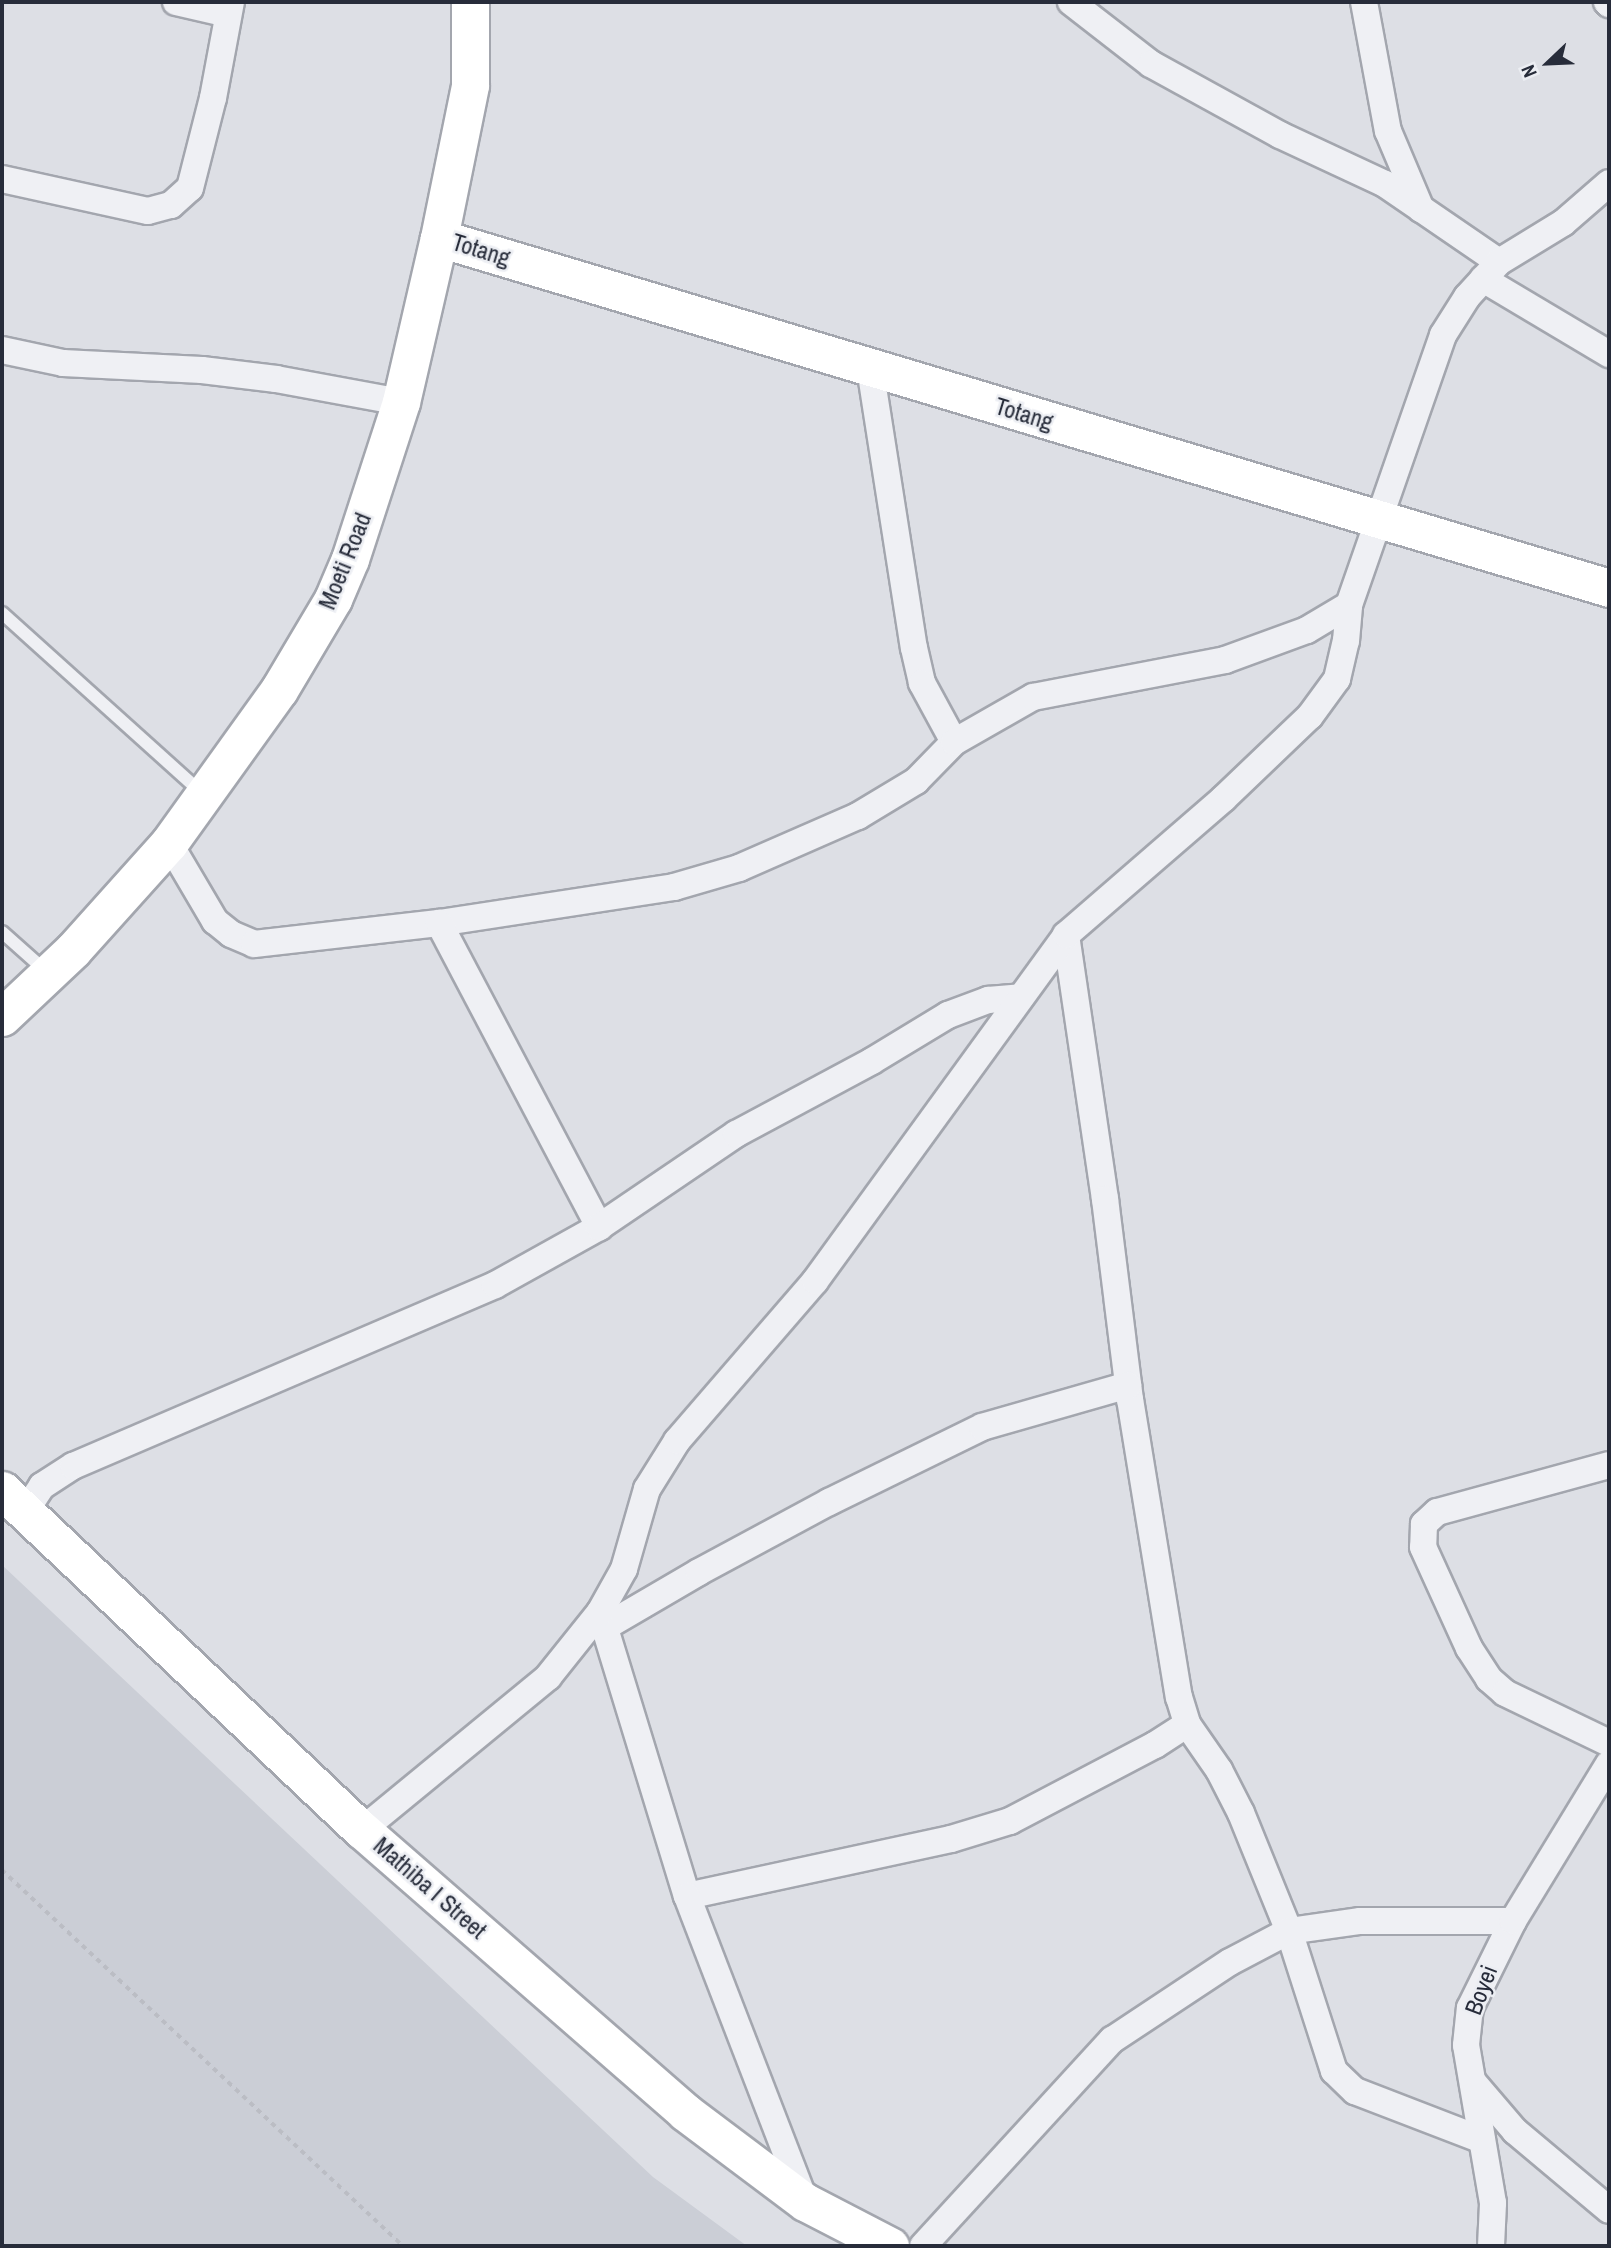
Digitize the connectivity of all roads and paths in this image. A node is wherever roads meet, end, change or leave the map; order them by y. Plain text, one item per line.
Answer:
1 (176, 2) edge
2 (470, 2) edge
3 (1071, 2) edge
4 (1364, 2) edge
5 (229, 8) edge
6 (2, 179) edge
7 (1609, 183) edge
8 (1421, 209) junction
9 (439, 238) junction
10 (1491, 271) junction
11 (2, 350) edge
12 (1609, 354) edge
13 (870, 368) junction
14 (401, 402) junction
15 (1378, 521) junction
16 (1604, 579) edge
17 (1349, 605) junction
18 (2, 613) edge
19 (954, 742) junction
20 (205, 796) junction
21 (169, 843) junction
22 (439, 923) junction
23 (2, 932) edge
24 (1066, 935) junction
25 (49, 974) junction
26 (1021, 997) junction
27 (2, 1017) edge
28 (599, 1227) junction
29 (1128, 1385) junction
30 (1609, 1465) edge
31 (13, 1501) edge
32 (603, 1619) junction
33 (1187, 1724) junction
34 (1609, 1742) edge
35 (1609, 1764) edge
36 (362, 1830) junction
37 (2, 1870) edge
38 (687, 1896) junction
39 (1513, 1920) junction
40 (1289, 1931) junction
41 (1472, 2082) junction
42 (1482, 2140) junction
43 (804, 2202) junction
44 (1609, 2210) edge
45 (403, 2246) edge
46 (890, 2246) edge
47 (923, 2246) edge
48 (1491, 2246) edge

1 - 5 street
2 - 9 street, Moeti Road
3 - 8 street
4 - 8 street
5 - 6 street
7 - 10 street
8 - 10 street
9 - 13 street, Totang
9 - 14 street, Moeti Road
10 - 12 street
10 - 15 street
11 - 14 street
13 - 15 street, Totang
13 - 19 street
14 - 20 street, Moeti Road
15 - 16 street, Totang
15 - 17 street
17 - 19 street
17 - 24 street
18 - 20 lane
19 - 22 street
20 - 21 street, Moeti Road
21 - 22 street
21 - 25 street, Moeti Road
22 - 28 street
23 - 25 lane
24 - 26 street
24 - 29 street
25 - 27 street, Moeti Road
26 - 28 street
26 - 32 street
28 - 31 street
29 - 32 street
29 - 33 street
30 - 34 street
31 - 36 street, Mathiba I Street
32 - 36 street
32 - 38 street
33 - 38 street
33 - 40 street
35 - 39 street, Boyei
36 - 43 street, Mathiba I Street
37 - 45 path
38 - 43 street
39 - 40 street
39 - 41 street, Boyei
40 - 42 street
40 - 47 street
41 - 42 street, Boyei
41 - 44 street
42 - 48 street, Boyei
43 - 46 street, Mathiba I Street

